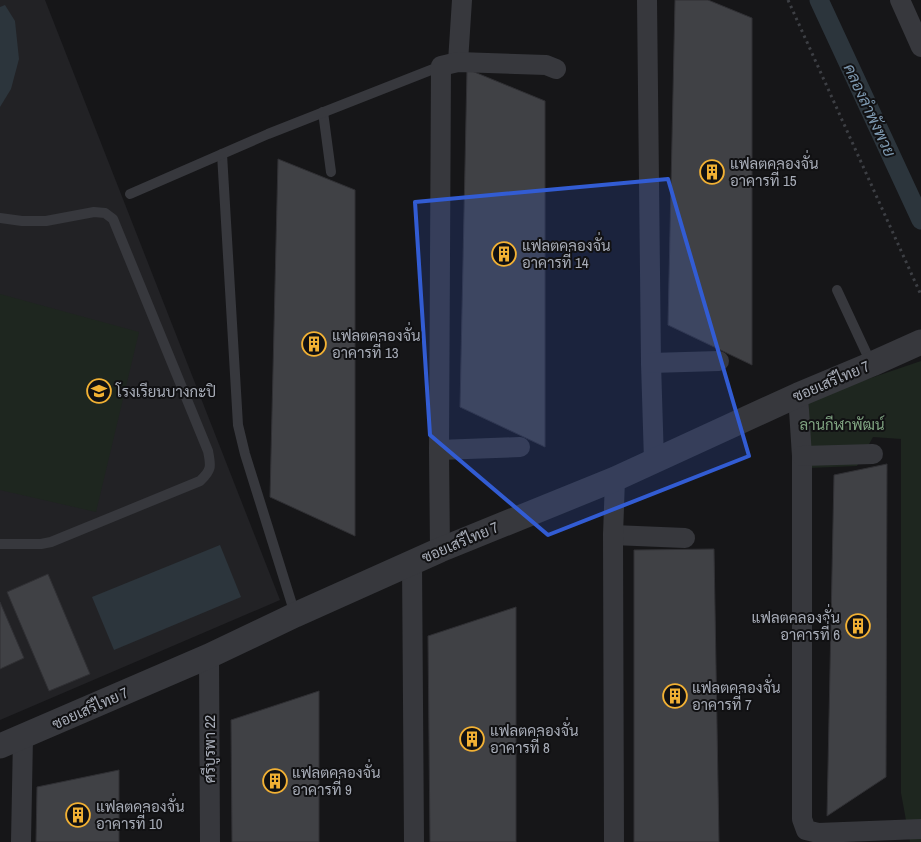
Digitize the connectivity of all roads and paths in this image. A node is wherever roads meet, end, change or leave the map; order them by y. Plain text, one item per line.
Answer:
1 (462, 0) edge
2 (647, 0) edge
3 (788, 0) edge
4 (900, 0) edge
5 (921, 47) edge
6 (449, 64) junction
7 (556, 69) dead end
8 (323, 112) junction
9 (222, 154) junction
10 (331, 172) dead end
11 (130, 194) dead end
12 (0, 218) edge
13 (836, 290) dead end
14 (921, 295) edge
15 (921, 342) edge
16 (719, 361) dead end
17 (651, 363) junction
18 (872, 364) junction
19 (798, 395) junction
20 (520, 447) dead end
21 (439, 450) junction
22 (873, 454) dead end
23 (802, 456) junction
24 (654, 461) junction
25 (615, 479) junction
26 (613, 535) junction
27 (685, 538) dead end
28 (0, 544) edge
29 (440, 550) junction
30 (412, 562) junction
31 (295, 615) junction
32 (209, 656) junction
33 (23, 737) junction
34 (0, 746) edge
35 (921, 829) edge
36 (21, 842) edge
37 (210, 842) edge
38 (414, 842) edge
39 (614, 842) edge

1 - 6 street
2 - 17 street
3 - 14 path
4 - 5 street
6 - 7 street
6 - 8 lane
6 - 21 street
8 - 9 lane
8 - 10 lane
9 - 11 lane
9 - 31 lane
12 - 28 lane
13 - 18 lane
15 - 18 street, ซอยเสรีไทย 7
16 - 17 street
17 - 24 street
18 - 19 street, ซอยเสรีไทย 7
19 - 23 street
19 - 24 street, ซอยเสรีไทย 7
20 - 21 street
21 - 29 street
22 - 23 street
23 - 35 street
24 - 25 street, ซอยเสรีไทย 7
25 - 26 street
25 - 29 street, ซอยเสรีไทย 7
26 - 27 street
26 - 39 street
29 - 30 street, ซอยเสรีไทย 7
30 - 31 street, ซอยเสรีไทย 7
30 - 38 street
31 - 32 street, ซอยเสรีไทย 7
32 - 33 street, ซอยเสรีไทย 7
32 - 37 street, ศรีบูรพา 22
33 - 34 street, ซอยเสรีไทย 7
33 - 36 street

